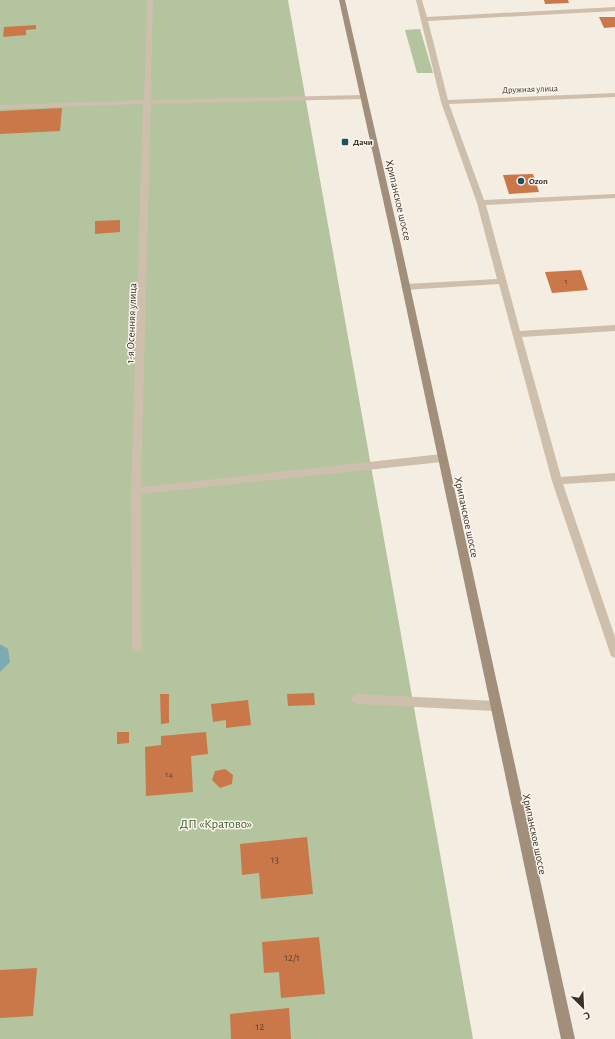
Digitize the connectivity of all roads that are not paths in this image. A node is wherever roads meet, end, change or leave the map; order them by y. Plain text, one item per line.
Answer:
1 (150, 0) edge
2 (342, 0) edge
3 (419, 0) edge
4 (615, 9) edge
5 (425, 19) junction
6 (615, 95) edge
7 (363, 97) junction
8 (149, 102) junction
9 (446, 102) junction
10 (0, 107) edge
11 (615, 196) edge
12 (480, 203) junction
13 (502, 282) junction
14 (405, 287) junction
15 (615, 328) edge
16 (516, 334) junction
17 (442, 458) junction
18 (615, 477) edge
19 (557, 481) junction
20 (136, 491) junction
21 (137, 647) dead end
22 (615, 652) edge
23 (357, 699) dead end
24 (495, 706) junction
25 (568, 1039) edge

1 - 8 street, 1-я Осенняя улица
2 - 7 main road, Хрипанское шоссе
3 - 5 street
4 - 5 street
5 - 9 street
6 - 9 street, Дружная улица
7 - 8 street
7 - 14 main road, Хрипанское шоссе
8 - 10 street
8 - 20 street, 1-я Осенняя улица
9 - 12 street
11 - 12 street
12 - 13 street
13 - 14 street
13 - 16 street
14 - 17 main road, Хрипанское шоссе
15 - 16 street
16 - 19 street
17 - 20 street
17 - 24 main road, Хрипанское шоссе
18 - 19 street
19 - 22 street
20 - 21 street, 1-я Осенняя улица
23 - 24 street
24 - 25 main road, Хрипанское шоссе

